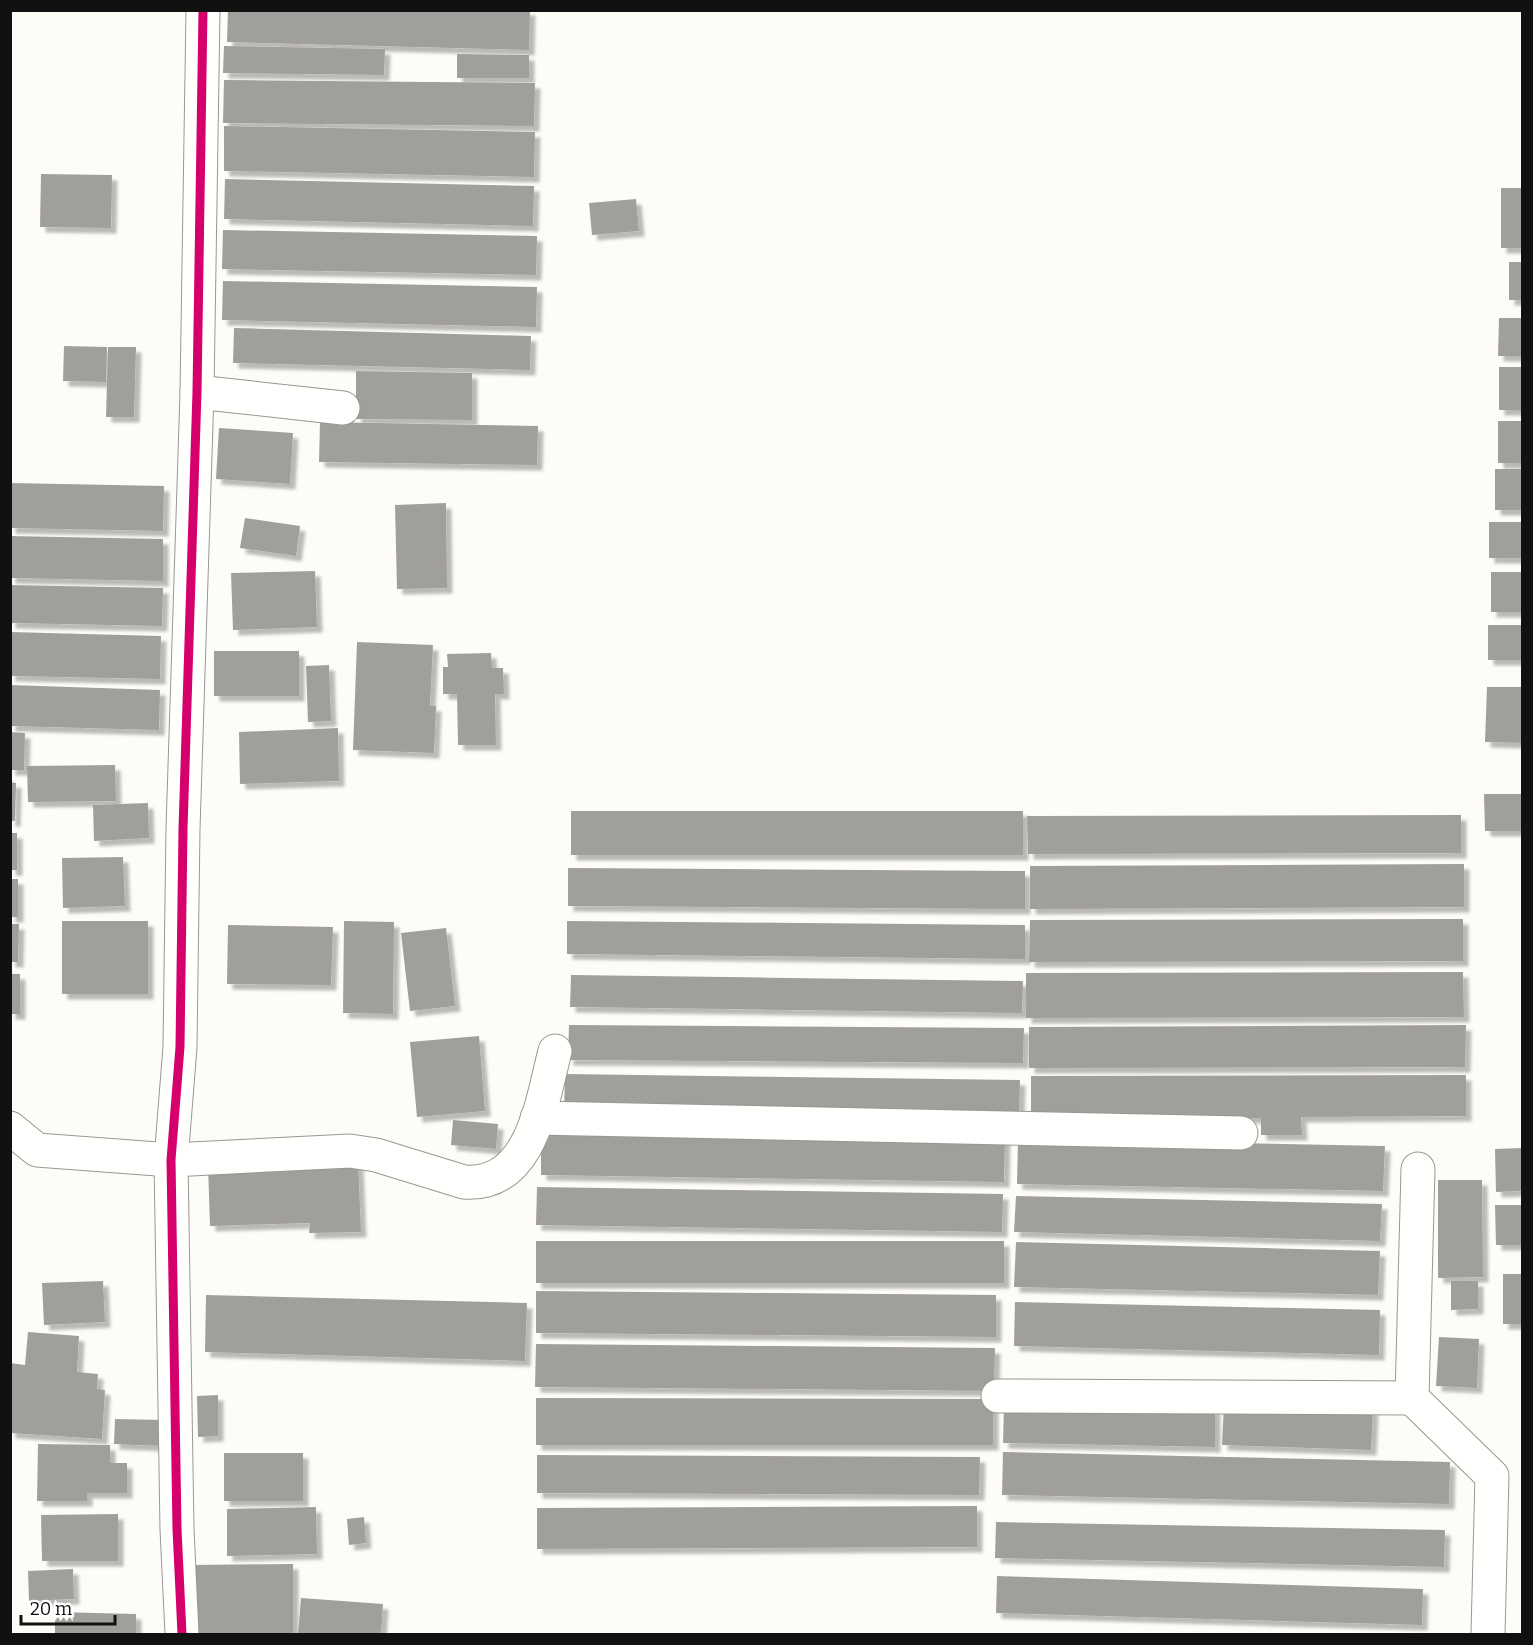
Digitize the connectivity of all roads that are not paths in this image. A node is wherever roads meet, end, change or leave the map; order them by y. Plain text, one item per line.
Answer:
1 (202, 10) edge
2 (197, 392) junction
3 (343, 408) dead end
4 (555, 1051) dead end
5 (537, 1118) junction
6 (10, 1128) edge
7 (1241, 1133) dead end
8 (171, 1160) junction
9 (1418, 1169) dead end
10 (998, 1396) dead end
11 (1412, 1398) junction
12 (182, 1635) edge
13 (1488, 1635) edge

1 - 2 street
2 - 3 street
2 - 8 street
4 - 5 street
5 - 7 street
5 - 8 street
6 - 8 street
8 - 12 street
9 - 11 street
10 - 11 street
11 - 13 street

